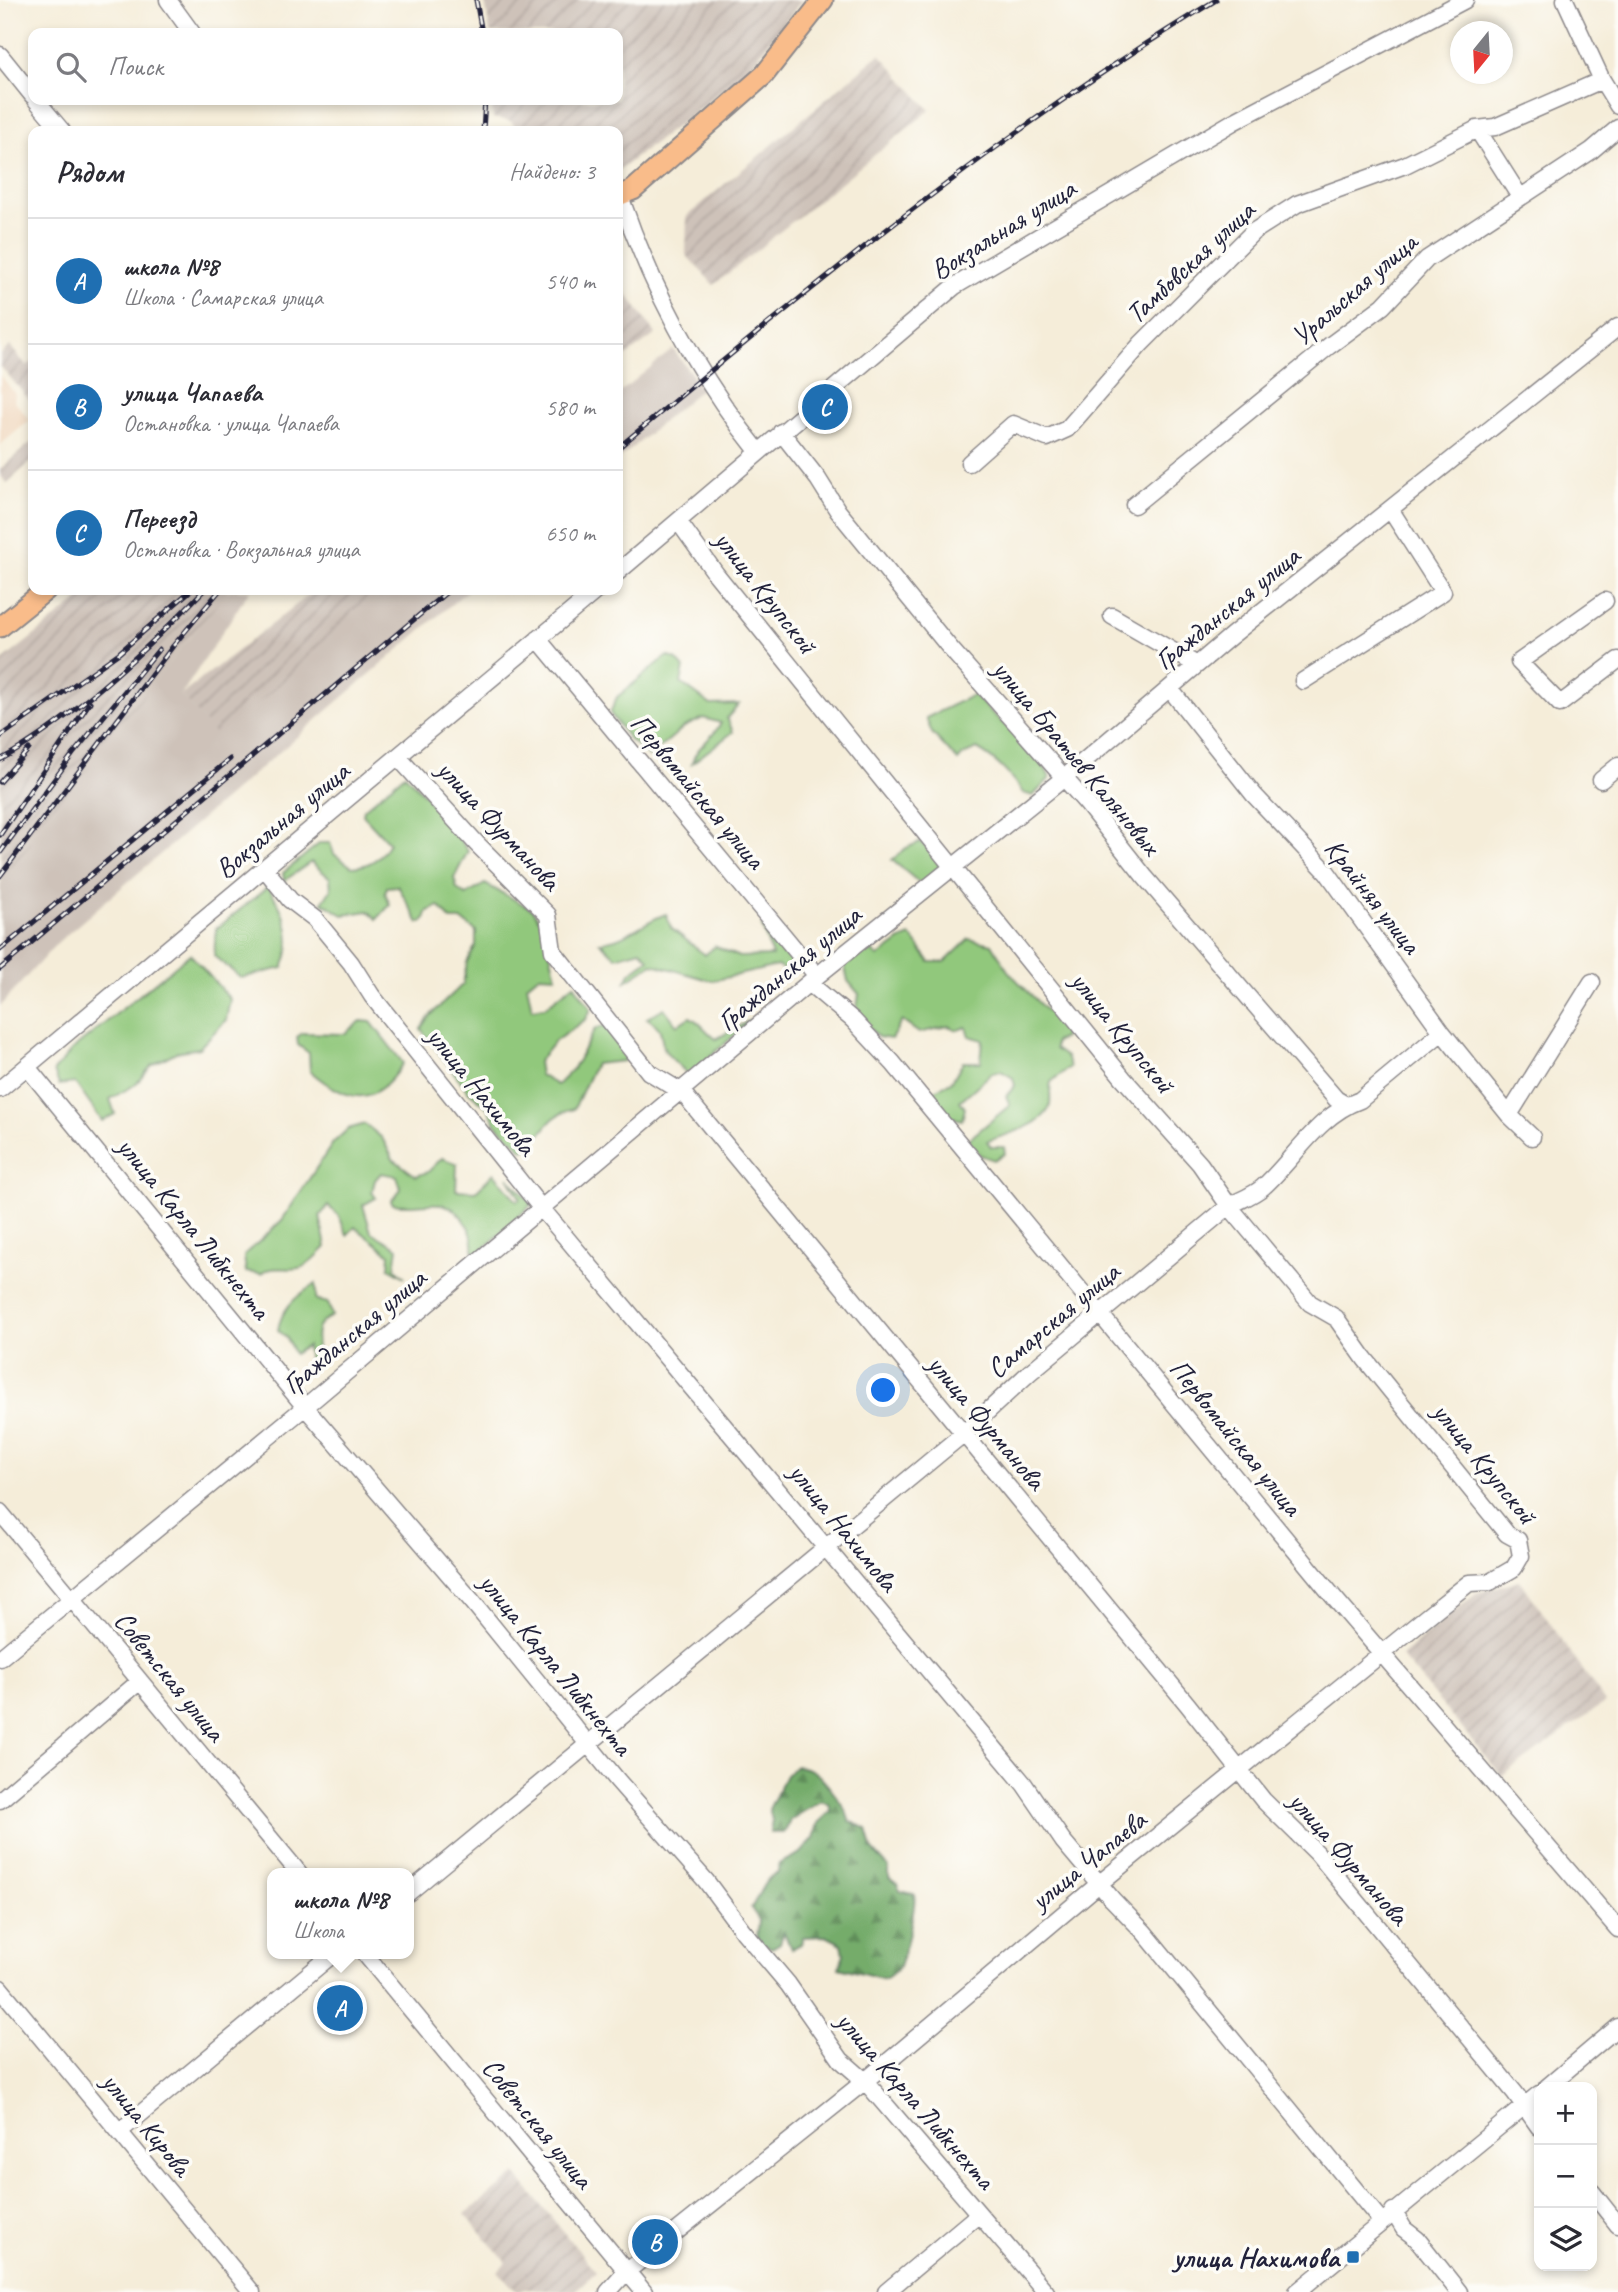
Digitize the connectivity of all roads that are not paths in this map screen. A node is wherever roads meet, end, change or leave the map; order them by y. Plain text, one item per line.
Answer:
1 (168, 0) edge
2 (823, 0) edge
3 (1465, 0) edge
4 (1564, 0) edge
5 (188, 28) edge
6 (0, 55) edge
7 (1602, 80) junction
8 (28, 89) edge
9 (41, 105) edge
10 (1618, 106) edge
11 (58, 126) edge
12 (1618, 128) edge
13 (1478, 130) junction
14 (623, 193) edge
15 (1520, 197) junction
16 (623, 205) edge
17 (1615, 335) edge
18 (781, 432) junction
19 (758, 451) junction
20 (969, 463) dead end
21 (1135, 505) dead end
22 (1390, 509) junction
23 (678, 521) junction
24 (623, 568) edge
25 (40, 595) edge
26 (591, 595) edge
27 (1605, 601) dead end
28 (1112, 616) dead end
29 (0, 627) edge
30 (538, 639) junction
31 (1618, 660) edge
32 (1197, 665) junction
33 (1303, 681) dead end
34 (1170, 689) junction
35 (398, 757) junction
36 (1618, 766) edge
37 (1064, 778) junction
38 (1601, 780) dead end
39 (956, 867) junction
40 (265, 869) junction
41 (813, 980) junction
42 (1592, 982) dead end
43 (1442, 1032) junction
44 (27, 1067) junction
45 (0, 1090) edge
46 (682, 1092) junction
47 (1346, 1105) junction
48 (1509, 1115) junction
49 (1532, 1138) dead end
50 (1229, 1206) junction
51 (542, 1209) junction
52 (1101, 1312) junction
53 (304, 1407) junction
54 (963, 1434) junction
55 (0, 1512) edge
56 (827, 1547) junction
57 (1514, 1568) joint
58 (71, 1598) junction
59 (1384, 1653) junction
60 (0, 1658) edge
61 (140, 1681) junction
62 (590, 1743) junction
63 (1239, 1772) junction
64 (0, 1800) edge
65 (295, 1868) edge
66 (1100, 1883) junction
67 (414, 1888) edge
68 (1618, 1929) edge
69 (327, 1959) edge
70 (369, 1959) edge
71 (0, 1988) edge
72 (1618, 2027) edge
73 (865, 2081) junction
74 (1553, 2082) edge
75 (1534, 2098) edge
76 (1523, 2107) junction
77 (1534, 2121) edge
78 (120, 2131) junction
79 (1597, 2198) edge
80 (979, 2214) junction
81 (1387, 2216) junction
82 (1618, 2225) edge
83 (626, 2272) junction
84 (252, 2292) edge
85 (608, 2292) edge
86 (643, 2292) edge
87 (886, 2292) edge
88 (1046, 2292) edge
89 (1297, 2292) edge
90 (1460, 2292) edge

1 - 5 street
2 - 14 main road
3 - 18 street, Вокзальная улица
4 - 7 street
6 - 8 street
7 - 10 street
7 - 13 street, Тамбовская улица
9 - 11 street
12 - 15 street, Уральская улица
13 - 15 street
13 - 20 street, Тамбовская улица
15 - 21 street, Уральская улица
16 - 19 street
17 - 22 street, Гражданская улица
18 - 19 street, Вокзальная улица
18 - 37 street, улица Братьев Каляновых
19 - 23 street, Вокзальная улица
22 - 32 street, Гражданская улица
22 - 33 street
23 - 24 street, Вокзальная улица
23 - 39 street, улица Крупской
25 - 29 main road
26 - 30 street, Вокзальная улица
27 - 31 street
28 - 32 street
30 - 35 street, Вокзальная улица
30 - 41 street, Первомайская улица
32 - 34 street, Гражданская улица
34 - 37 street, Гражданская улица
34 - 43 street, Крайняя улица
35 - 40 street, Вокзальная улица
35 - 46 street, улица Фурманова
36 - 38 street
37 - 39 street, Гражданская улица
37 - 47 street, улица Братьев Каляновых
39 - 41 street, Гражданская улица
39 - 50 street, улица Крупской
40 - 44 street, Вокзальная улица
40 - 51 street, улица Нахимова
41 - 46 street, Гражданская улица
41 - 52 street, Первомайская улица
42 - 48 street
43 - 47 street, Самарская улица
43 - 48 street, Крайняя улица
44 - 45 street, Вокзальная улица
44 - 53 street, улица Карла Либкнехта
46 - 51 street, Гражданская улица
46 - 54 street, улица Фурманова
47 - 50 street, Самарская улица
48 - 49 street, Крайняя улица
50 - 52 street, Самарская улица
50 - 57 street, улица Крупской
51 - 53 street, Гражданская улица
51 - 56 street, улица Нахимова
52 - 54 street, Самарская улица
52 - 59 street, Первомайская улица
53 - 58 street, Гражданская улица
53 - 62 street, улица Карла Либкнехта
54 - 56 street, Самарская улица
54 - 63 street, улица Фурманова
55 - 58 street, Советская улица
56 - 62 street, Самарская улица
56 - 66 street, улица Нахимова
57 - 59 street, улица Чапаева
58 - 60 street, Гражданская улица
58 - 61 street, Советская улица
59 - 63 street, улица Чапаева
59 - 68 street, Первомайская улица
61 - 64 street
61 - 65 street, Советская улица
62 - 67 street, Самарская улица
62 - 73 street, улица Карла Либкнехта
63 - 66 street, улица Чапаева
63 - 76 street, улица Фурманова
66 - 73 street, улица Чапаева
66 - 81 street, улица Нахимова
69 - 78 street
70 - 83 street, Советская улица
71 - 78 street, улица Кирова
72 - 74 street
73 - 80 street, улица Карла Либкнехта
73 - 83 street, улица Чапаева
75 - 76 street
76 - 77 street, улица Фурманова
76 - 81 street
78 - 84 street, улица Кирова
79 - 82 street
80 - 87 street
80 - 88 street, улица Карла Либкнехта
81 - 89 street
81 - 90 street, улица Нахимова
83 - 85 street, улица Чапаева
83 - 86 street, Советская улица

